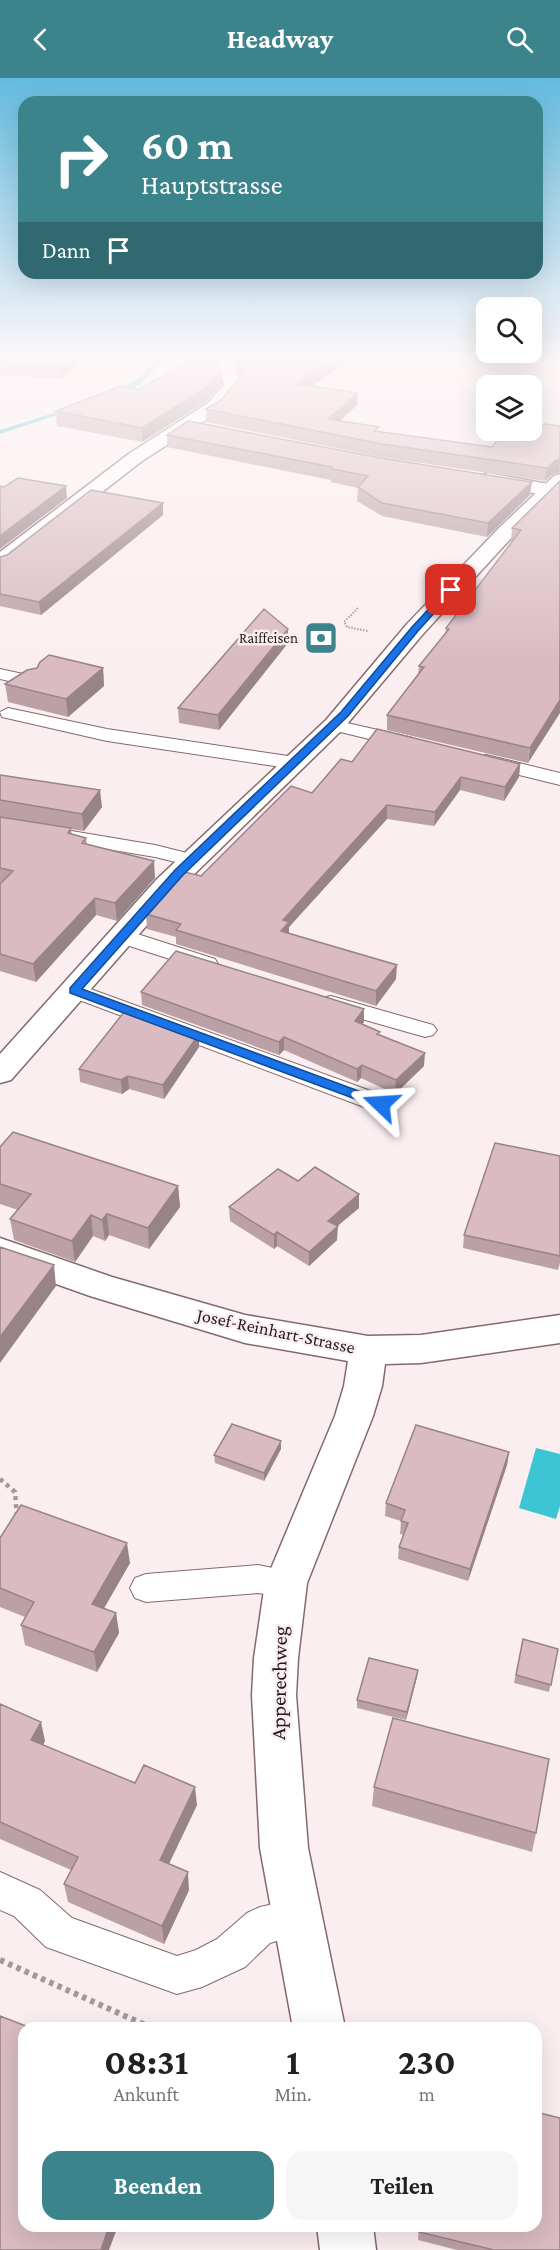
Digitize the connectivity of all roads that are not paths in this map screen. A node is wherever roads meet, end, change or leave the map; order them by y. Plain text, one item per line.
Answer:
1 (137, 457) edge
2 (474, 477) edge
3 (554, 485) edge
4 (52, 521) junction
5 (11, 530) edge
6 (0, 562) edge
7 (0, 674) edge
8 (31, 681) edge
9 (8, 713) edge
10 (334, 725) junction
11 (424, 746) edge
12 (470, 757) edge
13 (295, 763) junction
14 (560, 778) edge
15 (0, 825) edge
16 (192, 860) junction
17 (122, 936) junction
18 (230, 971) edge
19 (74, 990) junction
20 (306, 996) edge
21 (425, 1030) dead end
22 (0, 1073) edge
23 (381, 1104) dead end
24 (0, 1251) edge
25 (560, 1329) edge
26 (368, 1350) junction
27 (286, 1583) junction
28 (146, 1587) dead end
29 (0, 1890) edge
30 (296, 1918) junction
31 (317, 2022) edge
32 (346, 2232) edge
33 (348, 2250) edge

1 - 4 street
2 - 3 street
3 - 10 street
4 - 5 street
4 - 6 street
7 - 8 lane
9 - 13 lane
10 - 11 lane
10 - 13 street
12 - 14 lane
13 - 16 street
15 - 16 lane
16 - 17 street
17 - 18 lane
17 - 19 street
19 - 22 street
19 - 23 lane
20 - 21 lane
24 - 26 street, Josef-Reinhart-Strasse
25 - 26 street, Josef-Reinhart-Strasse
26 - 27 street, Apperechweg
27 - 28 lane
27 - 30 street, Apperechweg
29 - 30 lane
30 - 31 street, Apperechweg
32 - 33 street

